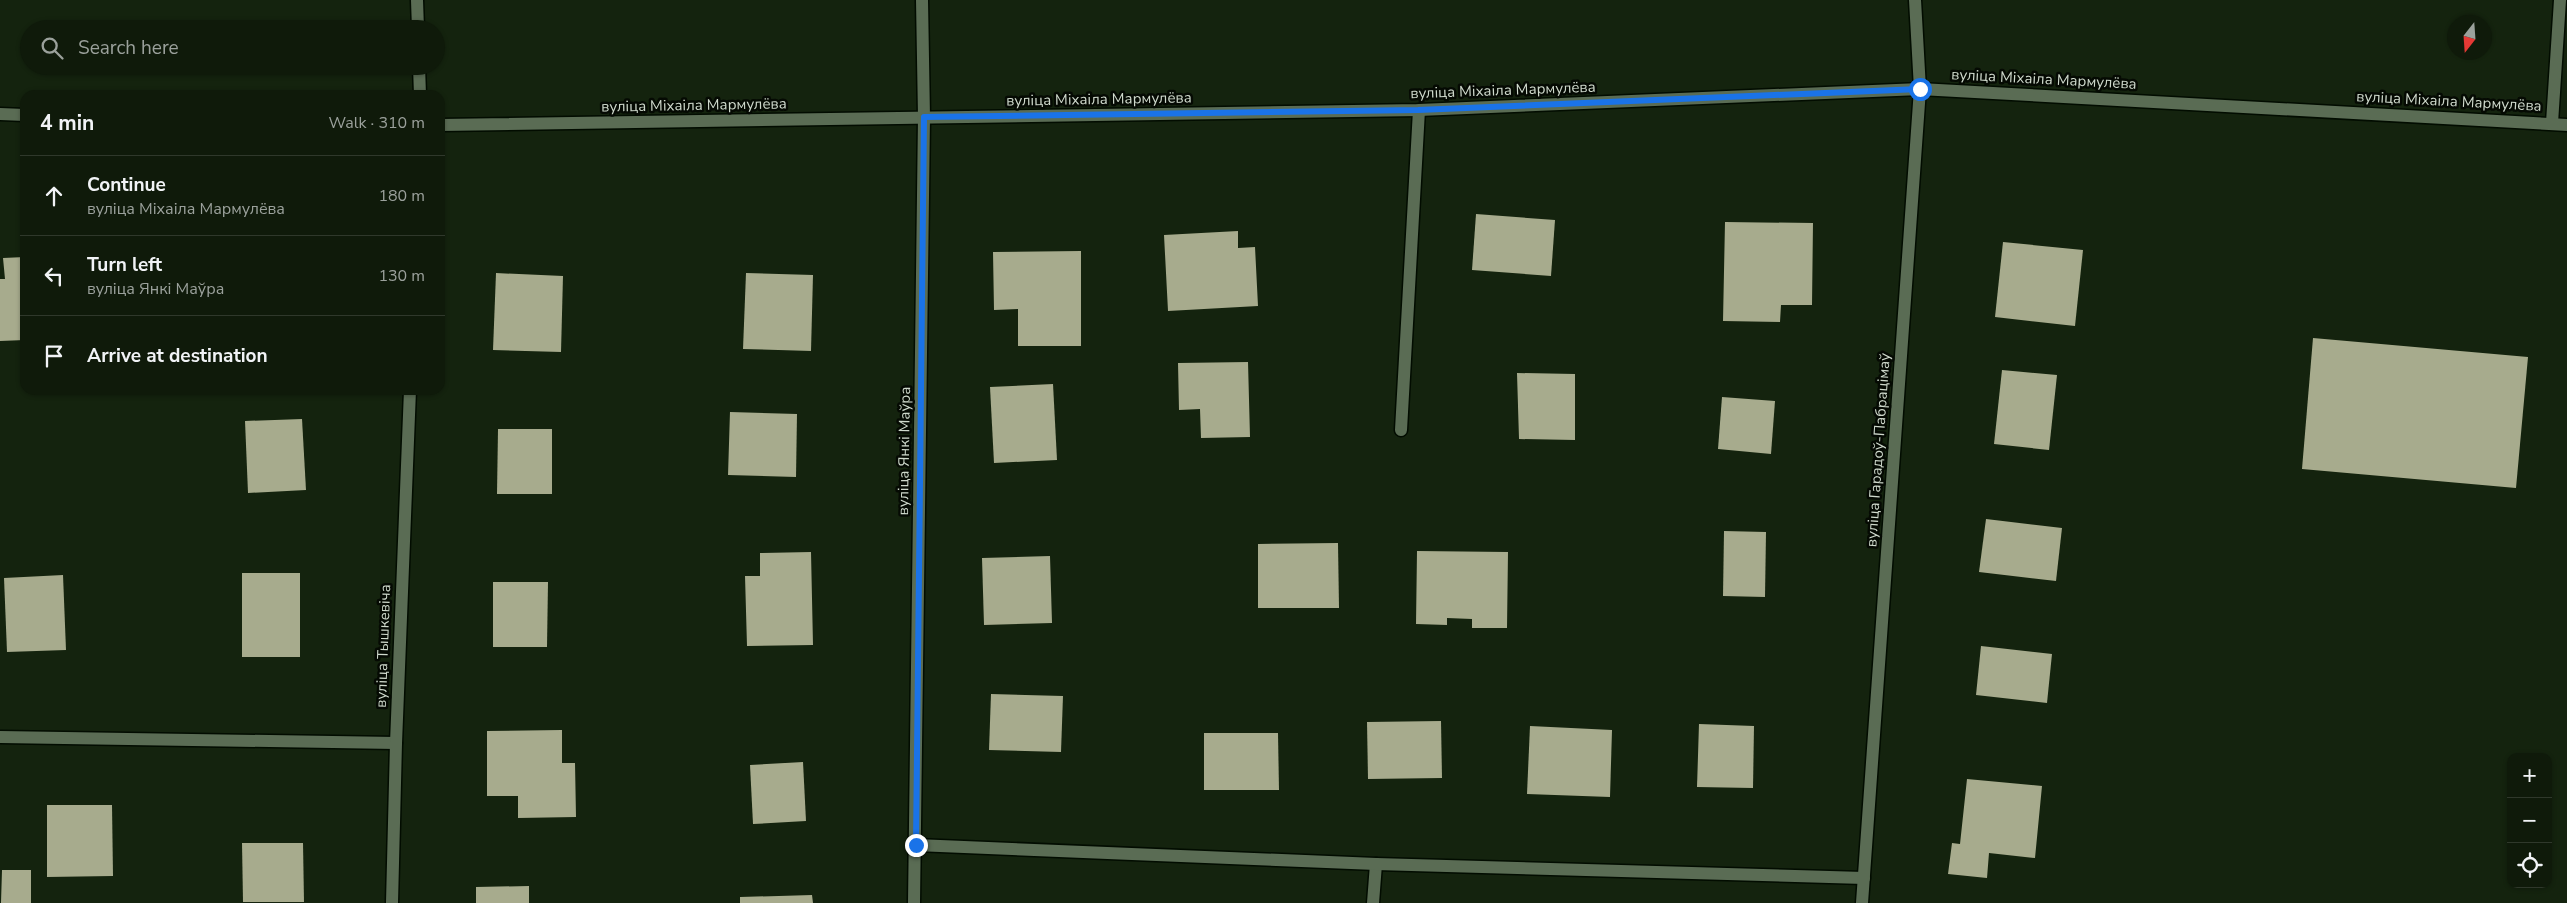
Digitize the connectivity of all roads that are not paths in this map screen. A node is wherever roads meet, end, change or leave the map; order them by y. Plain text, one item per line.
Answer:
1 (417, 0) edge
2 (922, 0) edge
3 (1915, 0) edge
4 (2560, 0) edge
5 (418, 20) edge
6 (419, 75) edge
7 (1920, 89) junction
8 (420, 90) edge
9 (1418, 110) junction
10 (0, 114) edge
11 (20, 115) edge
12 (924, 117) junction
13 (2552, 123) junction
14 (445, 125) edge
15 (2567, 125) edge
16 (410, 395) edge
17 (1401, 430) dead end
18 (0, 737) edge
19 (396, 744) junction
20 (916, 845) junction
21 (1376, 864) junction
22 (1864, 878) junction
23 (392, 903) edge
24 (914, 903) edge
25 (1373, 903) edge
26 (1862, 903) edge

1 - 5 street
2 - 12 street, вуліца Янкі Маўра
3 - 7 street, вуліца Гарадоў-Пабрацімаў
4 - 13 street
6 - 8 street
7 - 9 street, вуліца Міхаіла Мармулёва
7 - 13 street, вуліца Міхаіла Мармулёва
7 - 22 street, вуліца Гарадоў-Пабрацімаў
9 - 12 street, вуліца Міхаіла Мармулёва
9 - 17 street
10 - 11 street
12 - 14 street, вуліца Міхаіла Мармулёва
12 - 20 street, вуліца Янкі Маўра
13 - 15 street, вуліца Міхаіла Мармулёва
16 - 19 street, вуліца Тышкевіча
18 - 19 street
19 - 23 street, вуліца Тышкевіча
20 - 21 street
20 - 24 street, вуліца Янкі Маўра
21 - 22 street
21 - 25 street
22 - 26 street, вуліца Гарадоў-Пабрацімаў

